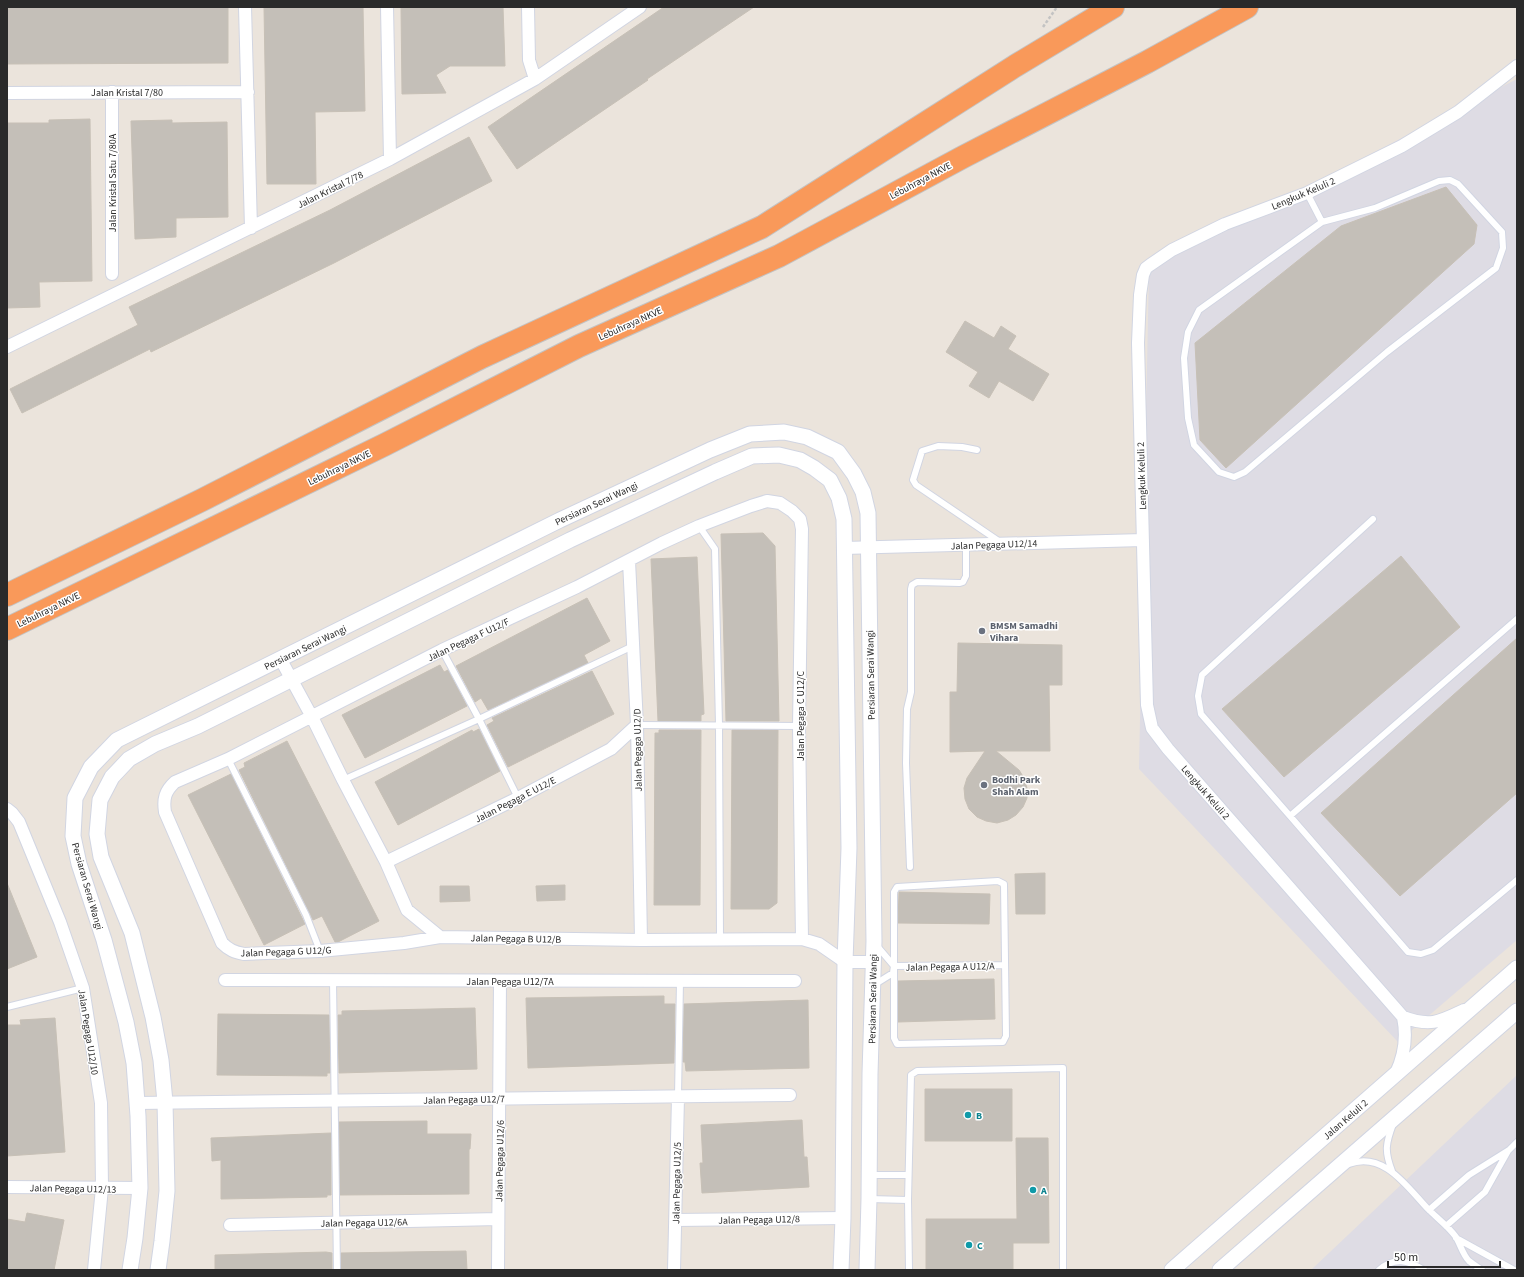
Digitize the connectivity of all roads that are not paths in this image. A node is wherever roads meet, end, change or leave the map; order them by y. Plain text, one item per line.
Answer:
1 (245, 7) edge
2 (387, 7) edge
3 (528, 7) edge
4 (640, 7) edge
5 (1113, 7) edge
6 (1247, 7) edge
7 (1517, 66) edge
8 (535, 79) junction
9 (112, 92) junction
10 (248, 92) junction
11 (7, 93) edge
12 (390, 159) junction
13 (1307, 193) junction
14 (1322, 222) junction
15 (252, 228) junction
16 (112, 274) dead end
17 (7, 347) edge
18 (977, 450) dead end
19 (780, 503) joint
20 (1373, 520) dead end
21 (700, 526) junction
22 (1143, 540) junction
23 (1003, 544) junction
24 (966, 545) junction
25 (844, 548) junction
26 (869, 548) junction
27 (629, 561) junction
28 (7, 595) edge
29 (1517, 619) edge
30 (7, 629) edge
31 (633, 646) junction
32 (442, 650) junction
33 (281, 660) junction
34 (292, 680) junction
35 (312, 717) junction
36 (479, 719) junction
37 (719, 725) junction
38 (637, 726) junction
39 (799, 726) junction
40 (228, 759) junction
41 (343, 780) junction
42 (165, 796) joint
43 (518, 798) junction
44 (7, 809) edge
45 (1290, 816) junction
46 (386, 862) junction
47 (910, 867) dead end
48 (1517, 880) edge
49 (440, 937) junction
50 (802, 939) junction
51 (641, 940) junction
52 (720, 940) junction
53 (874, 942) junction
54 (320, 951) junction
55 (845, 962) junction
56 (873, 962) junction
57 (1006, 965) junction
58 (894, 966) junction
59 (1517, 968) edge
60 (225, 980) dead end
61 (333, 980) junction
62 (500, 981) junction
63 (680, 981) junction
64 (795, 981) dead end
65 (83, 988) junction
66 (872, 990) junction
67 (1474, 1006) junction
68 (7, 1007) edge
69 (1517, 1011) edge
70 (1403, 1016) junction
71 (1395, 1075) junction
72 (790, 1095) dead end
73 (678, 1097) junction
74 (499, 1099) junction
75 (335, 1100) junction
76 (165, 1102) junction
77 (137, 1103) junction
78 (1395, 1118) junction
79 (1517, 1142) edge
80 (1509, 1150) junction
81 (1335, 1170) junction
82 (1392, 1171) junction
83 (870, 1175) junction
84 (908, 1175) junction
85 (7, 1187) edge
86 (102, 1188) junction
87 (140, 1188) junction
88 (869, 1200) junction
89 (908, 1200) junction
90 (1429, 1210) junction
91 (843, 1218) junction
92 (498, 1219) junction
93 (675, 1220) junction
94 (336, 1222) junction
95 (230, 1225) dead end
96 (1446, 1226) junction
97 (1456, 1238) junction
98 (94, 1270) edge
99 (130, 1270) edge
100 (158, 1270) edge
101 (337, 1270) edge
102 (498, 1270) edge
103 (674, 1270) edge
104 (841, 1270) edge
105 (867, 1270) edge
106 (909, 1270) edge
107 (1063, 1270) edge
108 (1172, 1270) edge
109 (1220, 1270) edge
110 (1379, 1270) edge
111 (1424, 1270) edge
112 (1482, 1270) edge
113 (1514, 1270) edge

1 - 10 street
2 - 12 street
3 - 8 street
4 - 8 street, Jalan Kristal 7/78
5 - 28 highway
6 - 30 highway, Lebuhraya NKVE
7 - 13 street, Lengkuk Keluli 2
8 - 12 street, Jalan Kristal 7/78
9 - 10 street, Jalan Kristal 7/80
9 - 11 street, Jalan Kristal 7/80
9 - 16 street, Jalan Kristal Satu 7/80A
10 - 15 street
12 - 15 street, Jalan Kristal 7/78
13 - 14 lane
13 - 22 street, Lengkuk Keluli 2
14 - 14 lane
15 - 17 street, Jalan Kristal 7/78
18 - 23 lane
19 - 21 street, Jalan Pegaga F U12/F
19 - 39 street, Jalan Pegaga C U12/C
20 - 45 lane
21 - 27 street, Jalan Pegaga F U12/F
21 - 37 lane
22 - 23 street, Jalan Pegaga U12/14
22 - 70 street, Lengkuk Keluli 2
23 - 24 street, Jalan Pegaga U12/14
24 - 26 street, Jalan Pegaga U12/14
24 - 47 lane
25 - 26 street, Jalan Pegaga U12/14
25 - 34 street, Persiaran Serai Wangi
25 - 55 street, Persiaran Serai Wangi
26 - 33 street, Persiaran Serai Wangi
26 - 53 street, Persiaran Serai Wangi
27 - 31 street, Jalan Pegaga U12/D
27 - 32 street, Jalan Pegaga F U12/F
29 - 45 lane
31 - 36 lane
31 - 38 street, Jalan Pegaga U12/D
32 - 35 street, Jalan Pegaga F U12/F
32 - 36 lane
33 - 34 street
33 - 77 street, Persiaran Serai Wangi
34 - 35 street
34 - 76 street, Persiaran Serai Wangi
35 - 40 street, Jalan Pegaga F U12/F
35 - 41 street
36 - 41 lane
36 - 43 lane
37 - 38 lane
37 - 39 lane
37 - 52 lane
38 - 43 street, Jalan Pegaga E U12/E
38 - 51 street, Jalan Pegaga U12/D
39 - 50 street, Jalan Pegaga C U12/C
40 - 42 street, Jalan Pegaga F U12/F
40 - 54 lane
41 - 46 street
42 - 54 street, Jalan Pegaga G U12/G
43 - 46 street, Jalan Pegaga E U12/E
44 - 65 street, Jalan Pegaga U12/10
45 - 48 lane
46 - 49 street
49 - 51 street, Jalan Pegaga B U12/B
49 - 54 street, Jalan Pegaga G U12/G
50 - 52 street, Jalan Pegaga B U12/B
50 - 55 street, Jalan Pegaga B U12/B
51 - 52 street, Jalan Pegaga B U12/B
53 - 56 street, Persiaran Serai Wangi
53 - 58 lane
55 - 56 street
55 - 91 street, Persiaran Serai Wangi
56 - 66 street, Persiaran Serai Wangi
57 - 58 lane, Jalan Pegaga A U12/A
57 - 58 lane
57 - 58 lane
58 - 66 lane
59 - 67 street, Jalan Keluli 2
60 - 61 street, Jalan Pegaga U12/7A
61 - 62 street, Jalan Pegaga U12/7A
61 - 75 lane
62 - 63 street, Jalan Pegaga U12/7A
62 - 74 street, Jalan Pegaga U12/6
63 - 64 street, Jalan Pegaga U12/7A
63 - 73 lane
65 - 68 lane
65 - 86 street, Jalan Pegaga U12/10
66 - 83 street, Persiaran Serai Wangi
67 - 70 street
67 - 71 street, Jalan Keluli 2
69 - 78 street
70 - 71 street
71 - 108 street, Jalan Keluli 2
72 - 73 street, Jalan Pegaga U12/7
73 - 74 street, Jalan Pegaga U12/7
73 - 93 street, Jalan Pegaga U12/5
74 - 75 street, Jalan Pegaga U12/7
74 - 92 street, Jalan Pegaga U12/6
75 - 76 street, Jalan Pegaga U12/7
75 - 94 lane
76 - 77 street, Jalan Pegaga U12/7
76 - 100 street, Persiaran Serai Wangi
77 - 87 street, Persiaran Serai Wangi
78 - 81 street
78 - 82 lane
79 - 80 lane
80 - 90 lane
80 - 96 lane
81 - 82 lane
81 - 109 street
82 - 90 lane
83 - 84 lane
83 - 88 street, Persiaran Serai Wangi
84 - 89 lane
84 - 107 lane
85 - 86 street, Jalan Pegaga U12/13
86 - 87 street, Jalan Pegaga U12/13
86 - 98 street, Jalan Pegaga U12/10
87 - 99 street, Persiaran Serai Wangi
88 - 89 lane
88 - 105 street, Persiaran Serai Wangi
89 - 106 lane
90 - 96 lane
91 - 93 street, Jalan Pegaga U12/8
91 - 104 street, Persiaran Serai Wangi
92 - 94 street, Jalan Pegaga U12/6A
92 - 102 street, Jalan Pegaga U12/6
93 - 103 street, Jalan Pegaga U12/5
94 - 95 street, Jalan Pegaga U12/6A
94 - 101 lane
96 - 97 lane
97 - 112 lane
97 - 113 lane
110 - 111 lane

